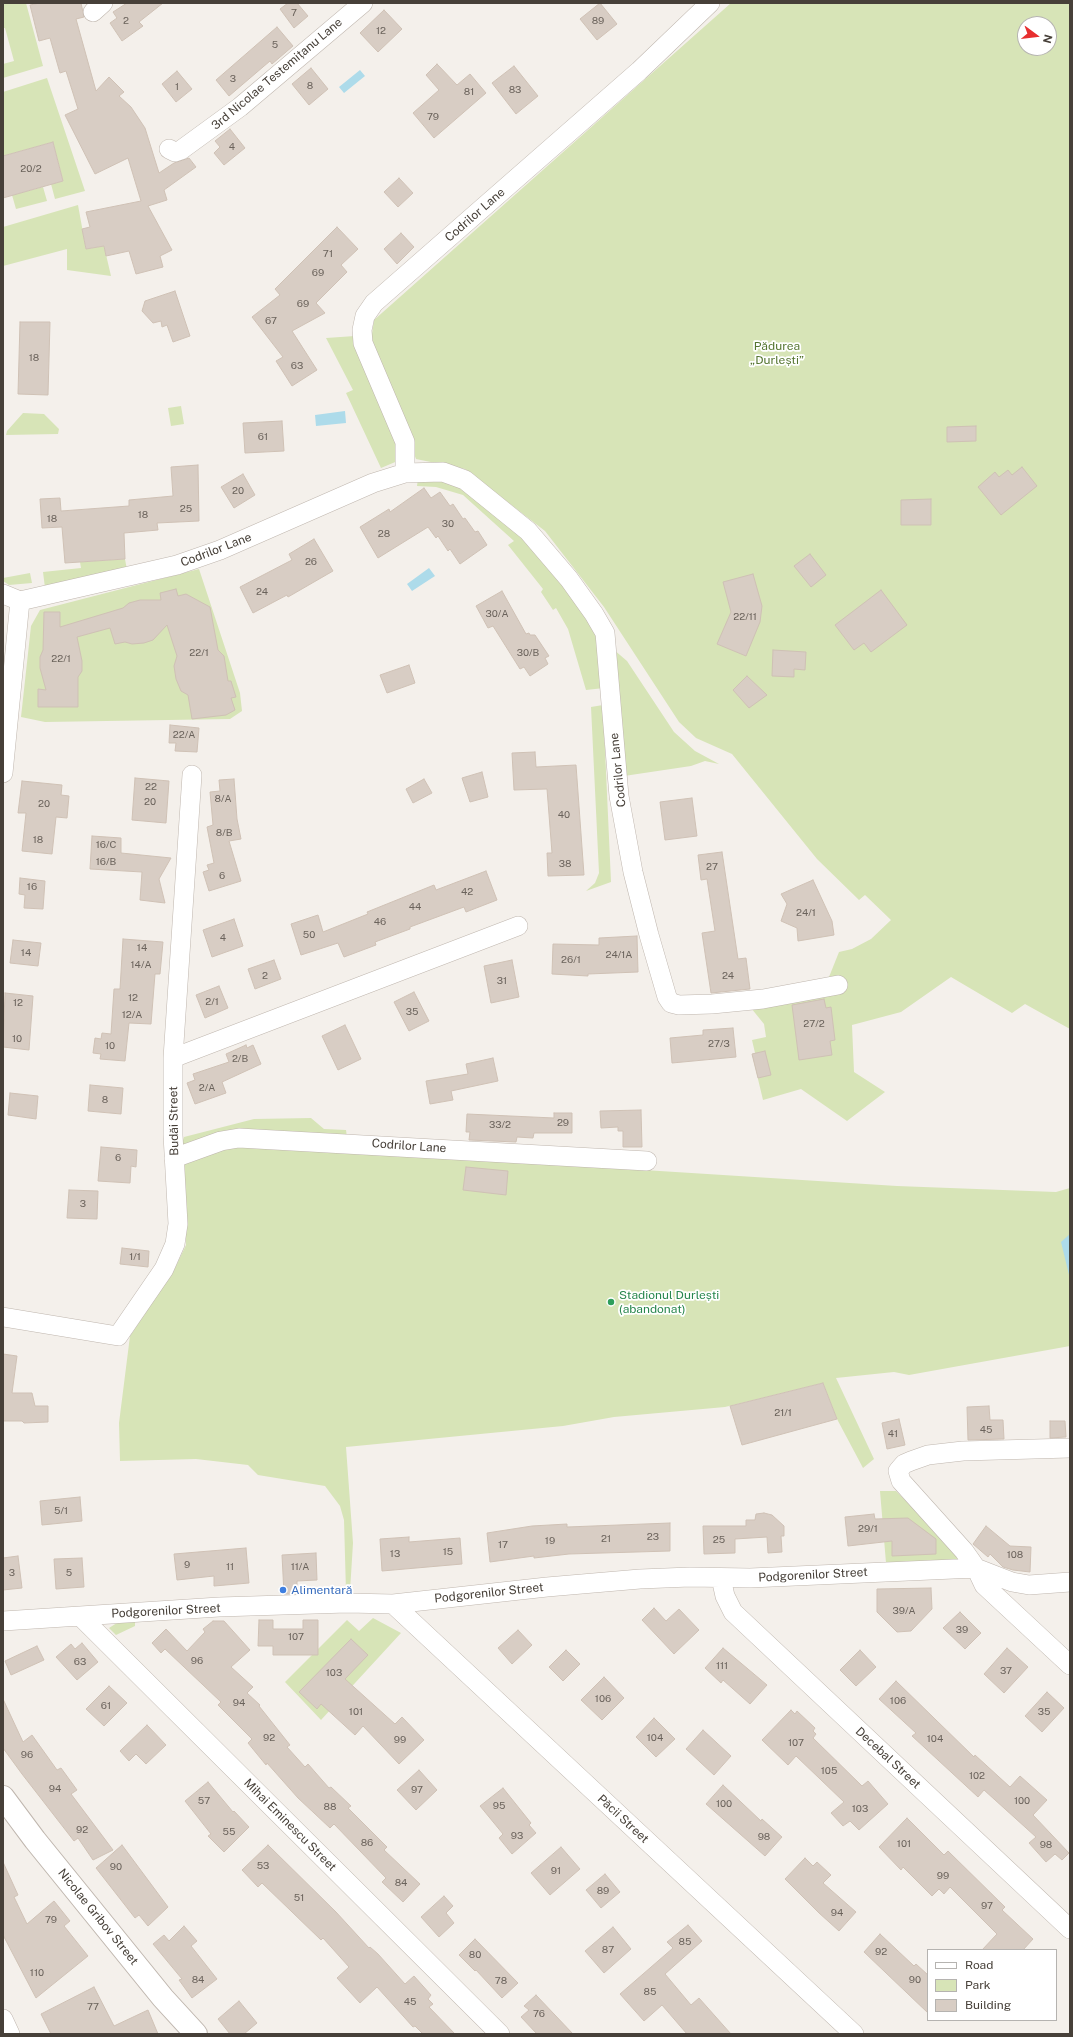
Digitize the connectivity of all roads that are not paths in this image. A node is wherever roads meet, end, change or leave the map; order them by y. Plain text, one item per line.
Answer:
1 (362, 3) edge
2 (710, 3) edge
3 (169, 149) dead end
4 (405, 473) junction
5 (11, 597) edge
6 (3, 773) edge
7 (192, 775) dead end
8 (518, 926) dead end
9 (838, 985) dead end
10 (173, 1058) junction
11 (174, 1158) junction
12 (646, 1161) dead end
13 (3, 1317) edge
14 (1070, 1448) edge
15 (976, 1568) junction
16 (721, 1578) junction
17 (1070, 1582) edge
18 (393, 1604) junction
19 (80, 1616) junction
20 (3, 1622) edge
21 (1070, 1665) edge
22 (3, 1797) edge
23 (1070, 1929) edge
24 (3, 2019) edge
25 (10, 2034) edge
26 (196, 2034) edge
27 (500, 2034) edge
28 (854, 2034) edge

1 - 3 street, 3rd Nicolae Testemițanu Lane
2 - 4 street, Codrilor Lane
4 - 5 street, Codrilor Lane
4 - 9 street, Codrilor Lane
5 - 6 street, Codrilor Lane
7 - 10 street, Budăi Street
8 - 10 street
10 - 11 street, Budăi Street
11 - 12 street, Codrilor Lane
11 - 13 street, Budăi Street
14 - 15 street
15 - 16 street, Podgorenilor Street
15 - 17 street
15 - 21 street
16 - 18 street, Podgorenilor Street
16 - 23 street, Decebal Street
18 - 19 street, Podgorenilor Street
18 - 28 street, Păcii Street
19 - 20 street, Podgorenilor Street
19 - 27 street, Mihai Eminescu Street
22 - 26 street, Nicolae Gribov Street
24 - 25 street

